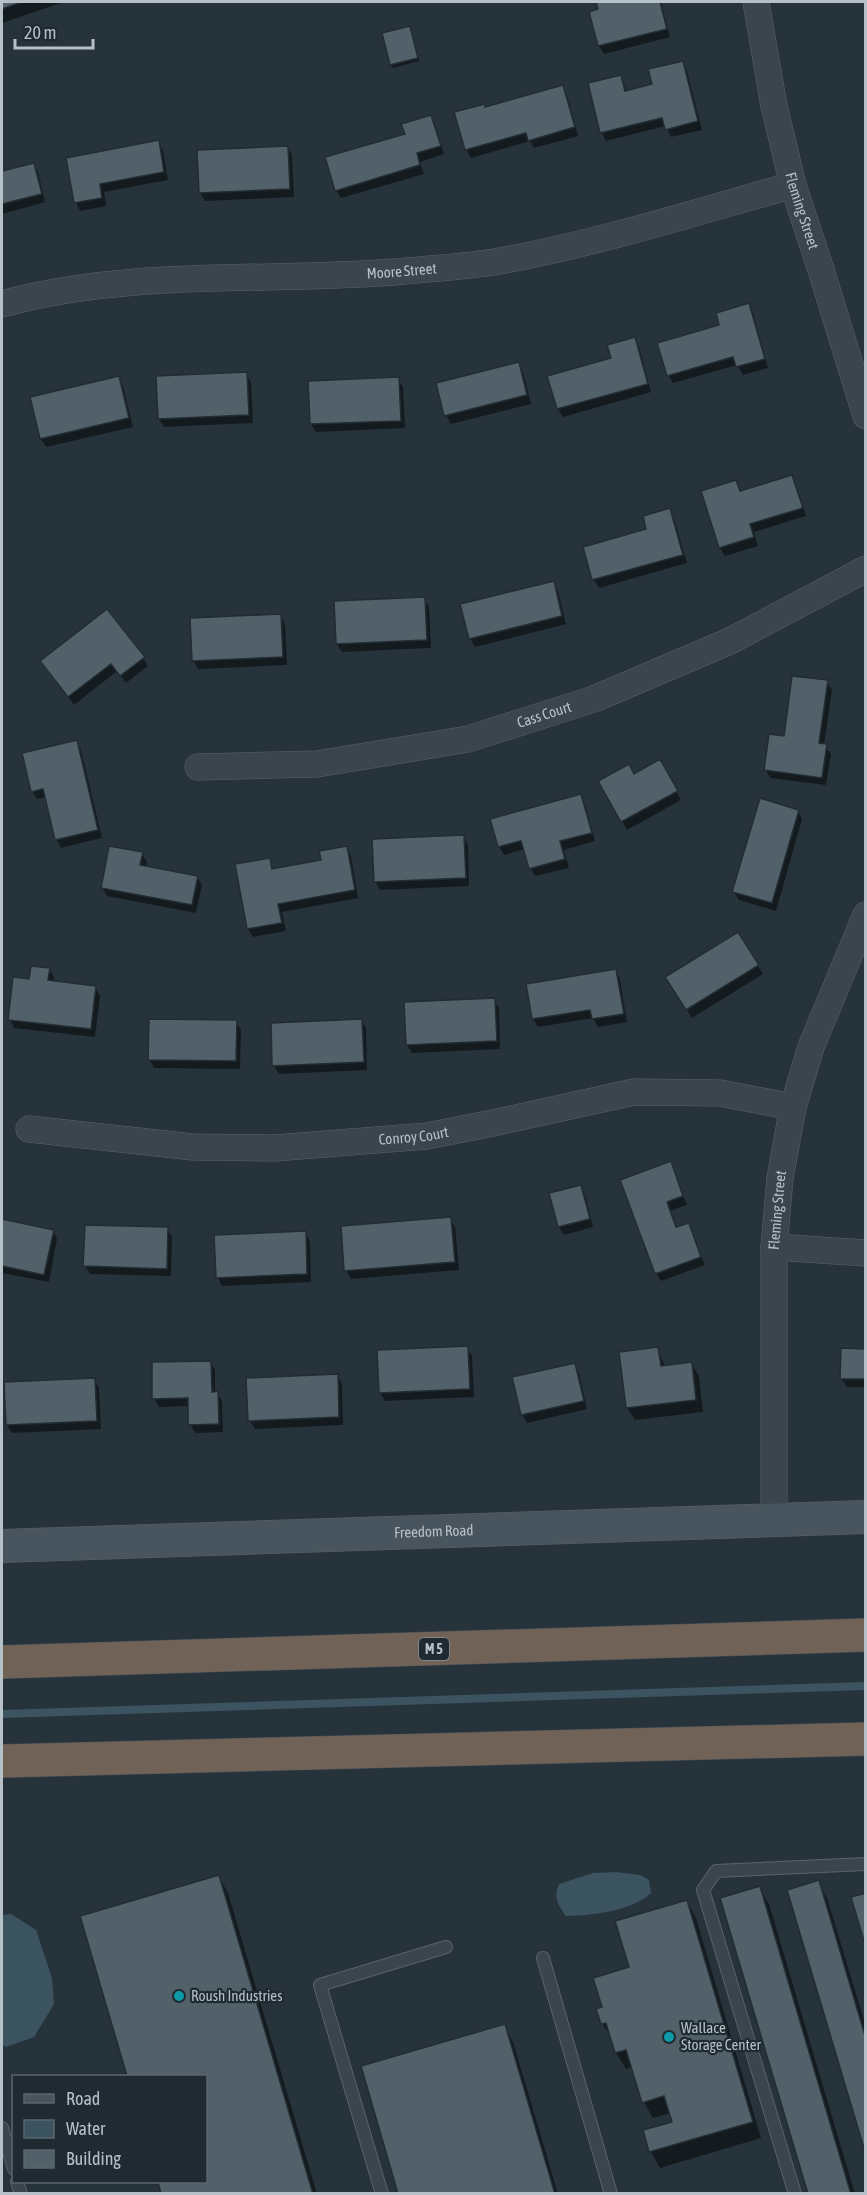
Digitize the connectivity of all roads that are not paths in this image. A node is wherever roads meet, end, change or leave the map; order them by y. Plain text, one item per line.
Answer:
1 (756, 2) edge
2 (794, 185) junction
3 (2, 304) edge
4 (866, 416) edge
5 (866, 569) edge
6 (198, 767) dead end
7 (866, 915) edge
8 (793, 1107) junction
9 (29, 1129) dead end
10 (774, 1248) junction
11 (866, 1253) edge
12 (866, 1517) edge
13 (774, 1520) junction
14 (2, 1546) edge
15 (866, 1635) edge
16 (2, 1662) edge
17 (866, 1739) edge
18 (2, 1761) edge
19 (866, 1864) edge
20 (446, 1947) dead end
21 (543, 1958) dead end
22 (2, 2128) edge
23 (12, 2162) edge
24 (382, 2193) edge
25 (611, 2193) edge
26 (795, 2193) edge

1 - 2 street, Fleming Street
2 - 3 street, Moore Street
2 - 4 street, Fleming Street
5 - 6 street, Cass Court
7 - 8 street, Fleming Street
8 - 9 street, Conroy Court
8 - 10 street, Fleming Street
10 - 11 street
10 - 13 street, Fleming Street
12 - 13 street, Freedom Road
13 - 14 street, Freedom Road
15 - 16 highway, M 5
17 - 18 highway
19 - 26 lane
20 - 24 lane
21 - 25 lane
22 - 23 lane

